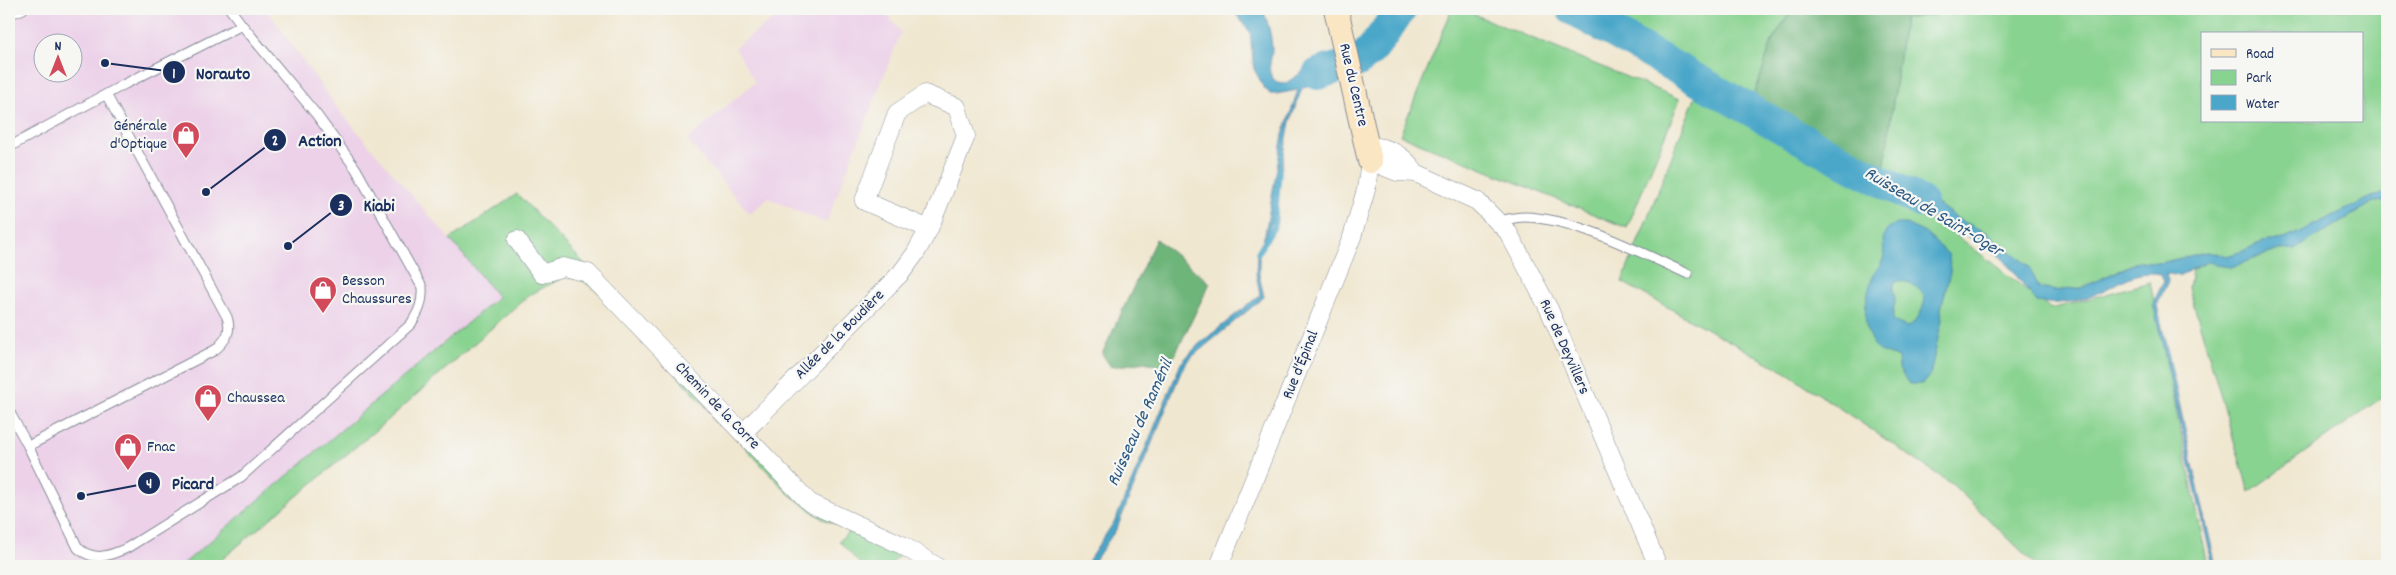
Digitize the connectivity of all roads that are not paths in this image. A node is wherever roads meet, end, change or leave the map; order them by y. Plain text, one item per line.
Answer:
1 (230, 9) edge
2 (1336, 9) edge
3 (242, 25) junction
4 (107, 96) junction
5 (9, 147) edge
6 (1368, 154) junction
7 (1498, 221) junction
8 (929, 229) junction
9 (517, 240) dead end
10 (1688, 274) dead end
11 (9, 411) edge
12 (743, 433) junction
13 (28, 446) junction
14 (936, 566) edge
15 (1219, 566) edge
16 (1658, 566) edge

1 - 3 lane
2 - 6 street, Rue du Centre
3 - 4 lane
3 - 13 lane
4 - 5 lane
4 - 13 lane
6 - 7 street, Rue de Deyvillers
6 - 15 street, Rue d’Épinal
7 - 10 lane
7 - 16 street, Rue de Deyvillers
8 - 8 street, Allée de la Boudière
8 - 12 street, Allée de la Boudière
9 - 12 street, Chemin de la Corre
11 - 13 lane
12 - 14 street, Chemin de la Corre

